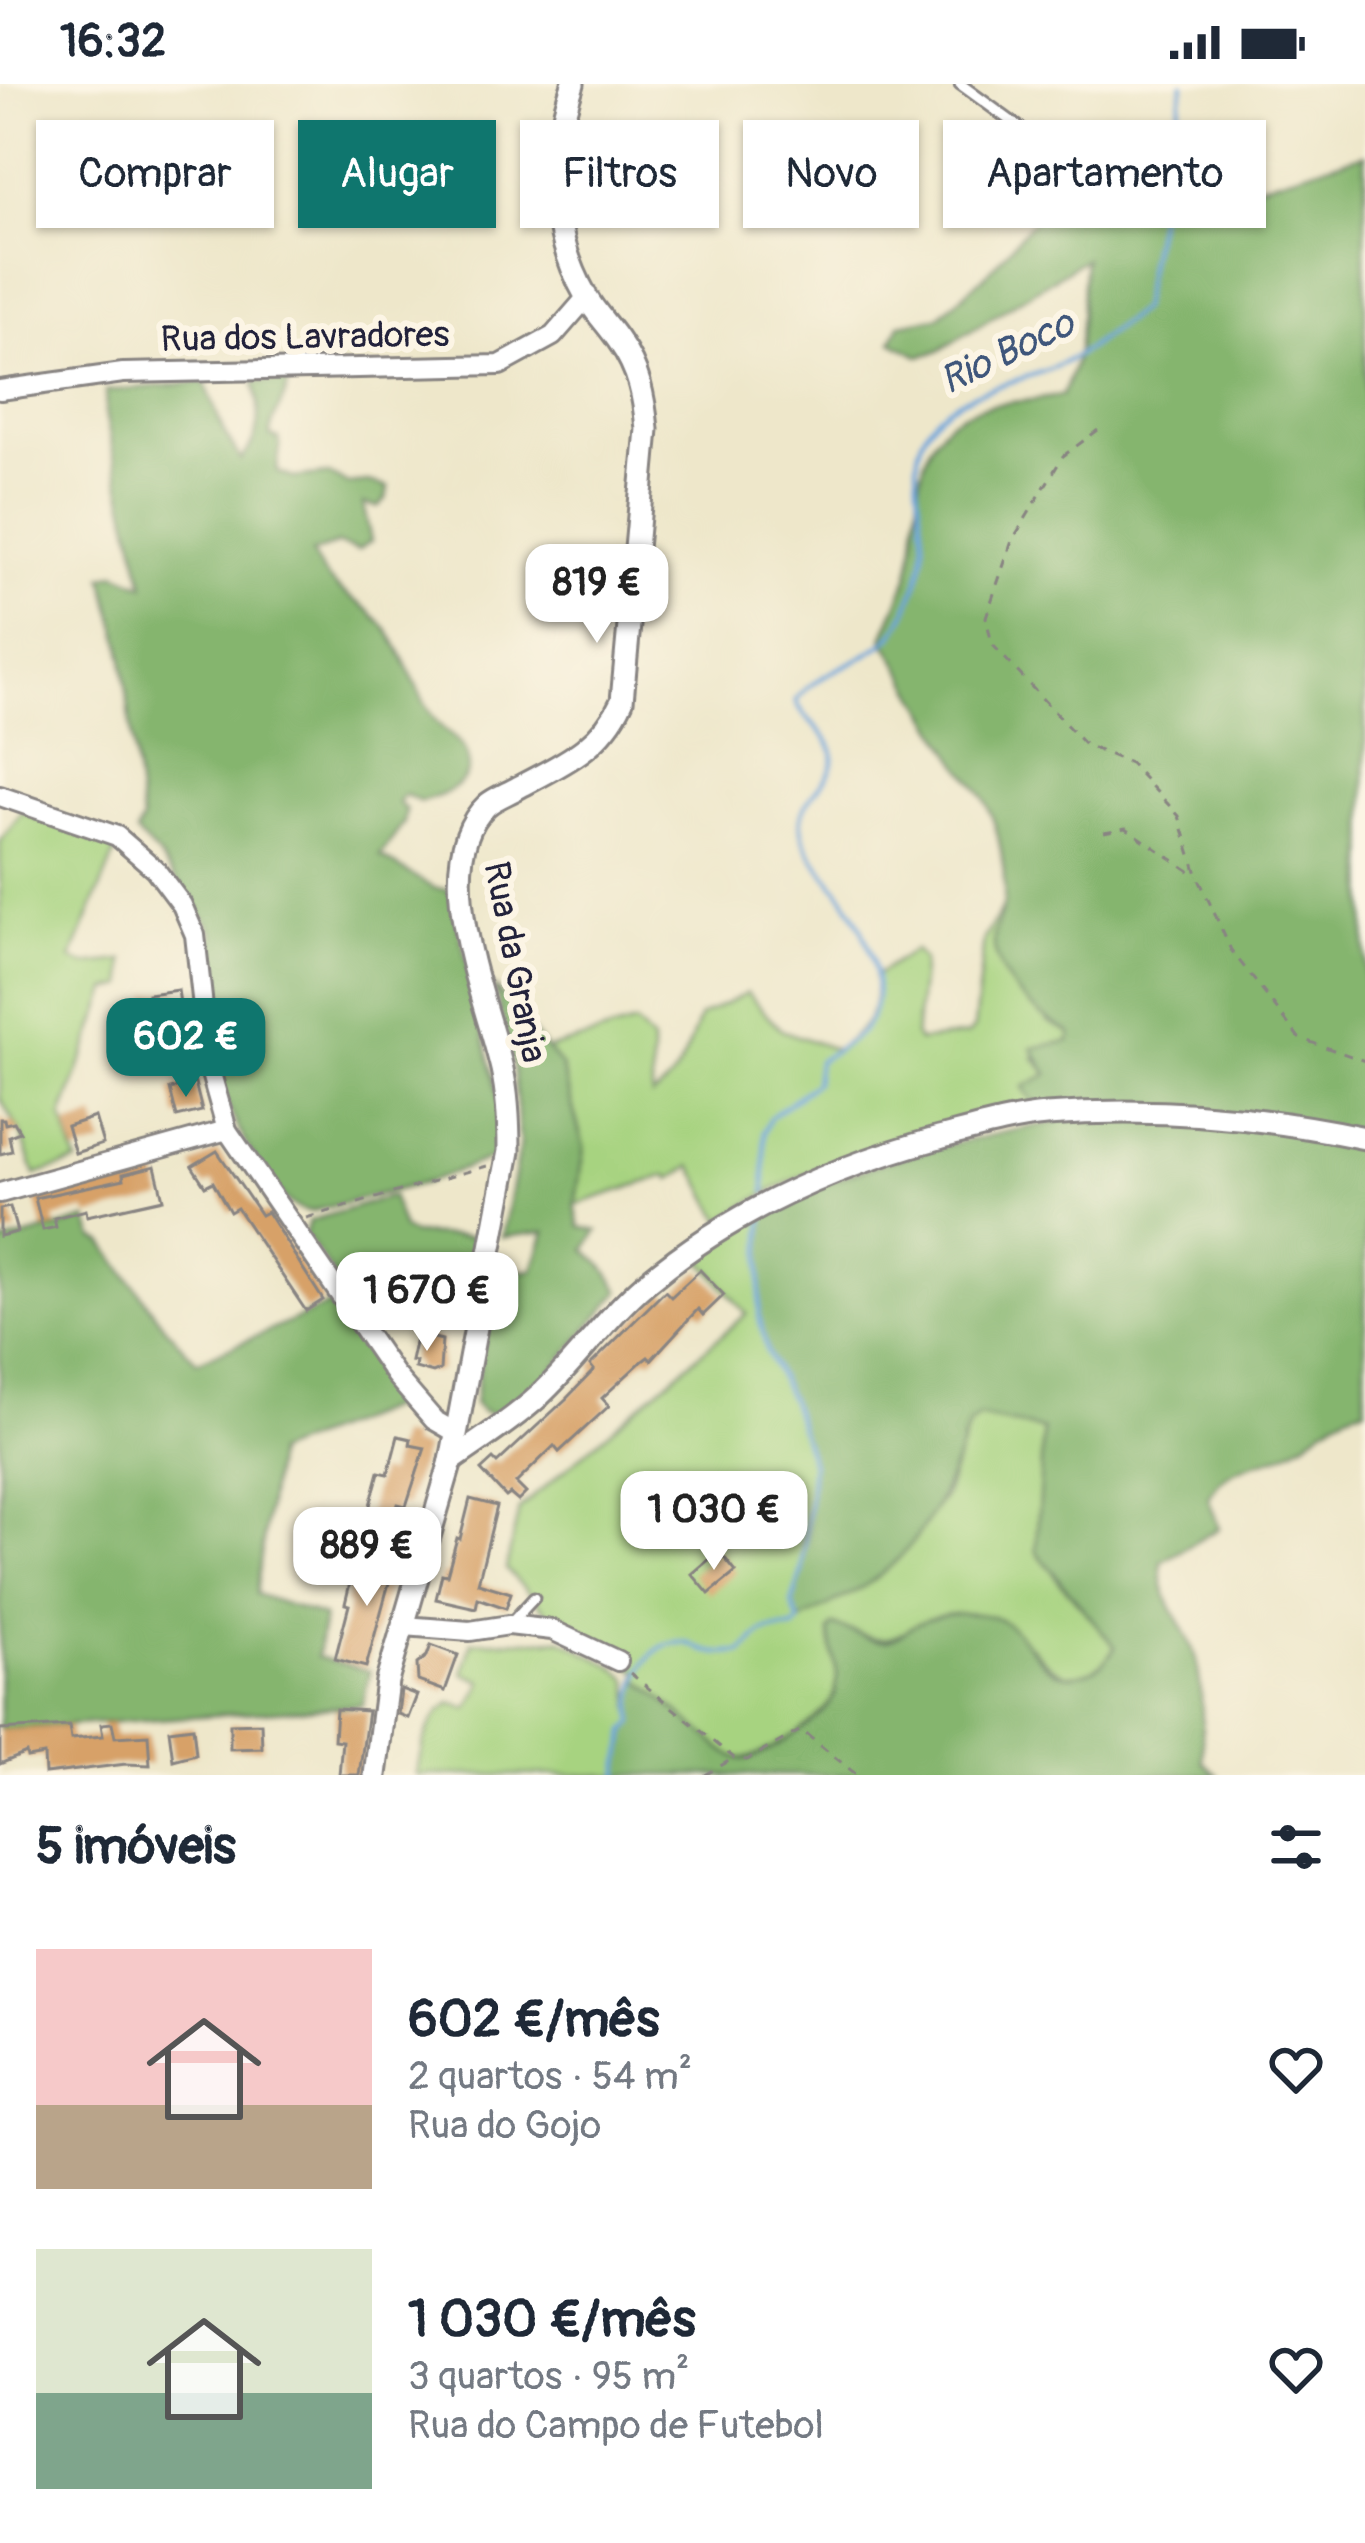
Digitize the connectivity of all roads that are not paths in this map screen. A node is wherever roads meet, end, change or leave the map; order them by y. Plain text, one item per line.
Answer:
1 (573, 84) edge
2 (960, 84) edge
3 (1009, 120) edge
4 (586, 298) junction
5 (0, 390) edge
6 (0, 796) edge
7 (227, 1130) junction
8 (1365, 1138) edge
9 (0, 1193) edge
10 (500, 1426) junction
11 (455, 1432) junction
12 (451, 1461) junction
13 (534, 1598) dead end
14 (509, 1625) junction
15 (404, 1626) junction
16 (623, 1666) road end
17 (375, 1775) edge

1 - 4 street, Rua da Granja
2 - 3 lane
4 - 5 street, Rua dos Lavradores
4 - 11 street, Rua da Granja
6 - 7 street
7 - 9 street
7 - 11 street
8 - 10 street
10 - 11 street
10 - 12 street
11 - 12 street, Rua da Granja
12 - 15 street, Rua da Granja
13 - 14 lane
14 - 15 street
14 - 16 street
15 - 17 street, Rua da Granja

